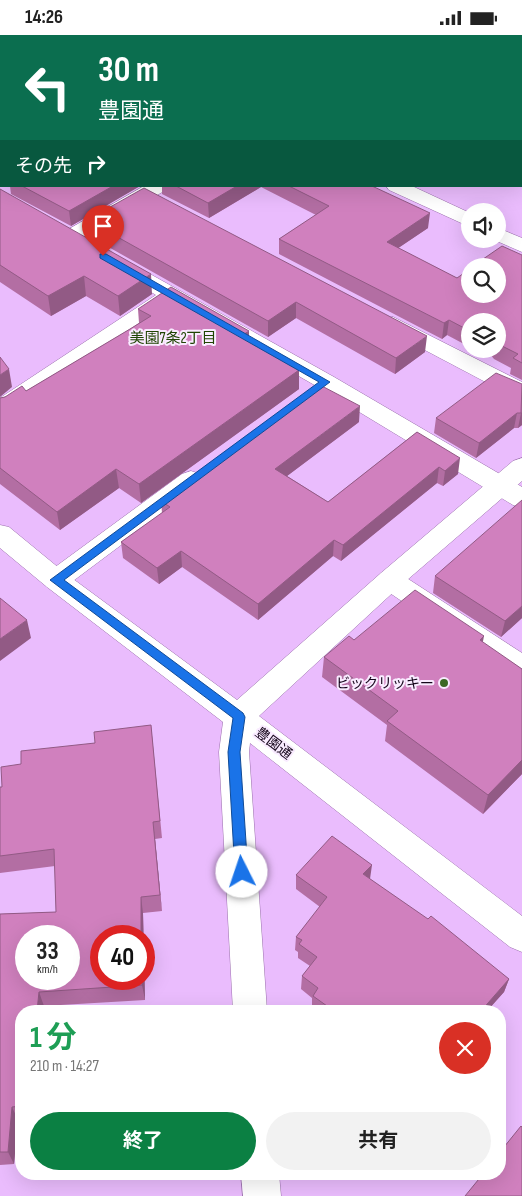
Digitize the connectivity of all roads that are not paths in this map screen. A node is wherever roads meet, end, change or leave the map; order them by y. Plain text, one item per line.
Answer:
1 (398, 187) edge
2 (156, 195) edge
3 (461, 217) edge
4 (506, 238) edge
5 (522, 246) edge
6 (171, 294) junction
7 (373, 314) edge
8 (326, 382) junction
9 (522, 392) edge
10 (302, 399) edge
11 (0, 409) edge
12 (522, 467) edge
13 (207, 469) edge
14 (511, 493) edge
15 (0, 534) edge
16 (56, 580) junction
17 (390, 580) junction
18 (522, 668) edge
19 (239, 717) junction
20 (522, 936) edge
21 (250, 1005) edge
22 (261, 1180) edge
23 (262, 1196) edge

1 - 3 street
2 - 6 street
4 - 5 street
6 - 8 street
6 - 11 street
7 - 9 street
8 - 10 street
8 - 14 street
12 - 14 street
13 - 16 street
14 - 17 street
15 - 16 street, 豊園通
16 - 19 street, 豊園通
17 - 18 street
17 - 19 street
19 - 20 street, 豊園通
19 - 21 street
22 - 23 street

